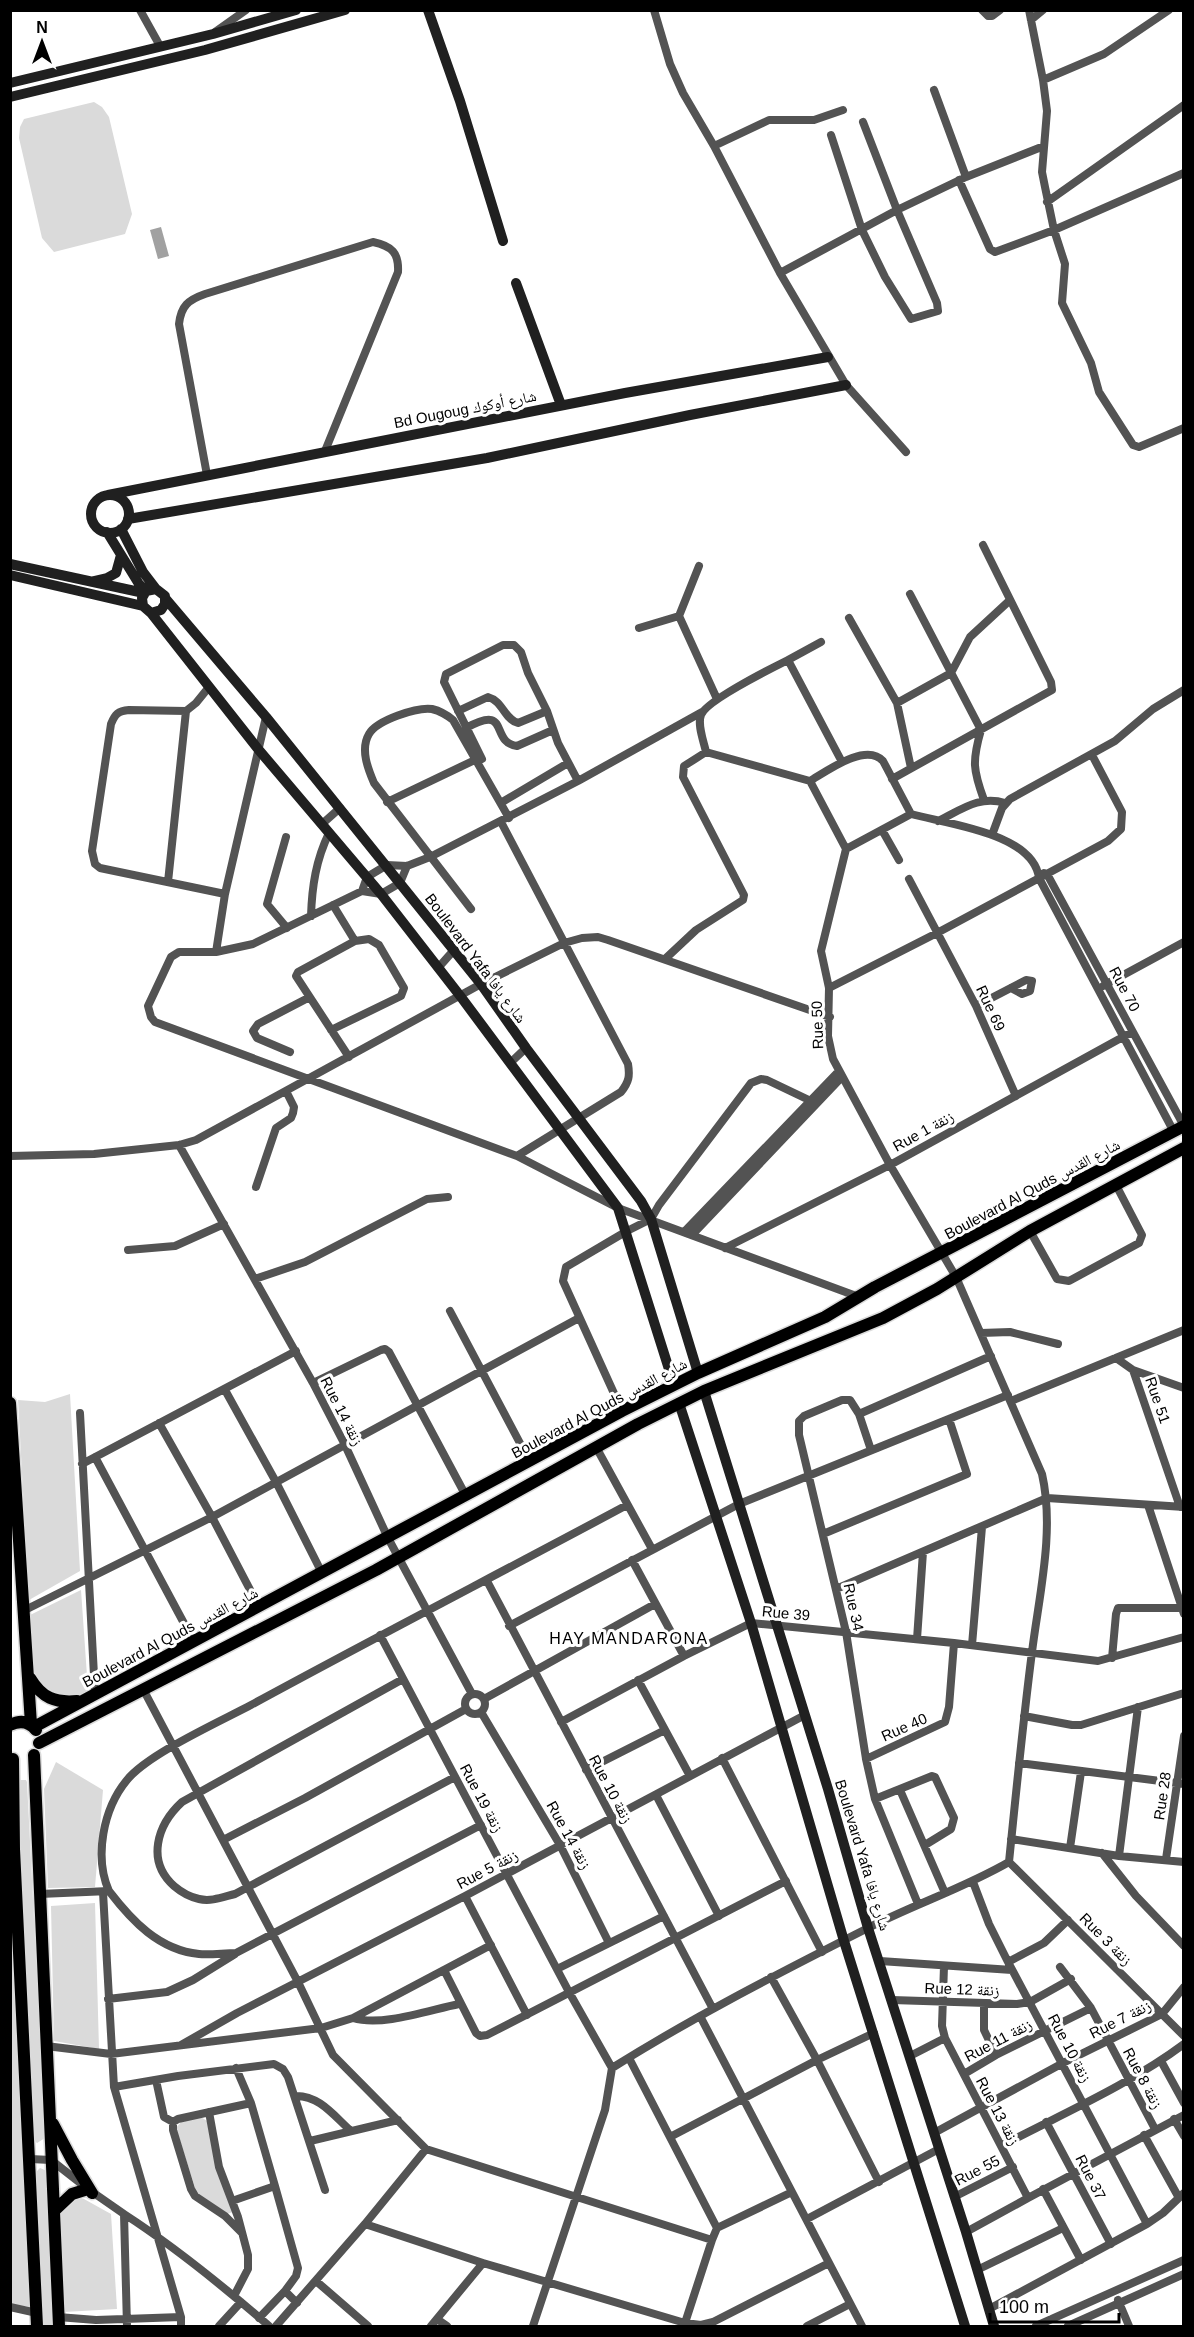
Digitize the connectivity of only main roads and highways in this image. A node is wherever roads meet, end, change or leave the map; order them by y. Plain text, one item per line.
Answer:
1 (1180, 1128) edge
2 (1184, 1148) edge
3 (10, 1402) edge
4 (28, 1675) junction
5 (82, 1701) junction
6 (10, 1725) edge
7 (32, 1726) junction
8 (37, 1749) junction
9 (12, 1758) edge
10 (12, 1816) edge
11 (50, 2117) junction
12 (54, 2211) junction
13 (58, 2322) edge
14 (38, 2326) edge

1 - 5 main road, Boulevard Al Quds شارع القدس
2 - 8 main road
3 - 4 main road
4 - 5 main road
4 - 7 main road
5 - 7 main road, Boulevard Al Quds شارع القدس
6 - 7 main road
7 - 8 main road
8 - 9 main road
8 - 11 main road
9 - 10 main road
10 - 14 main road
11 - 12 main road
11 - 12 main road
12 - 13 main road

